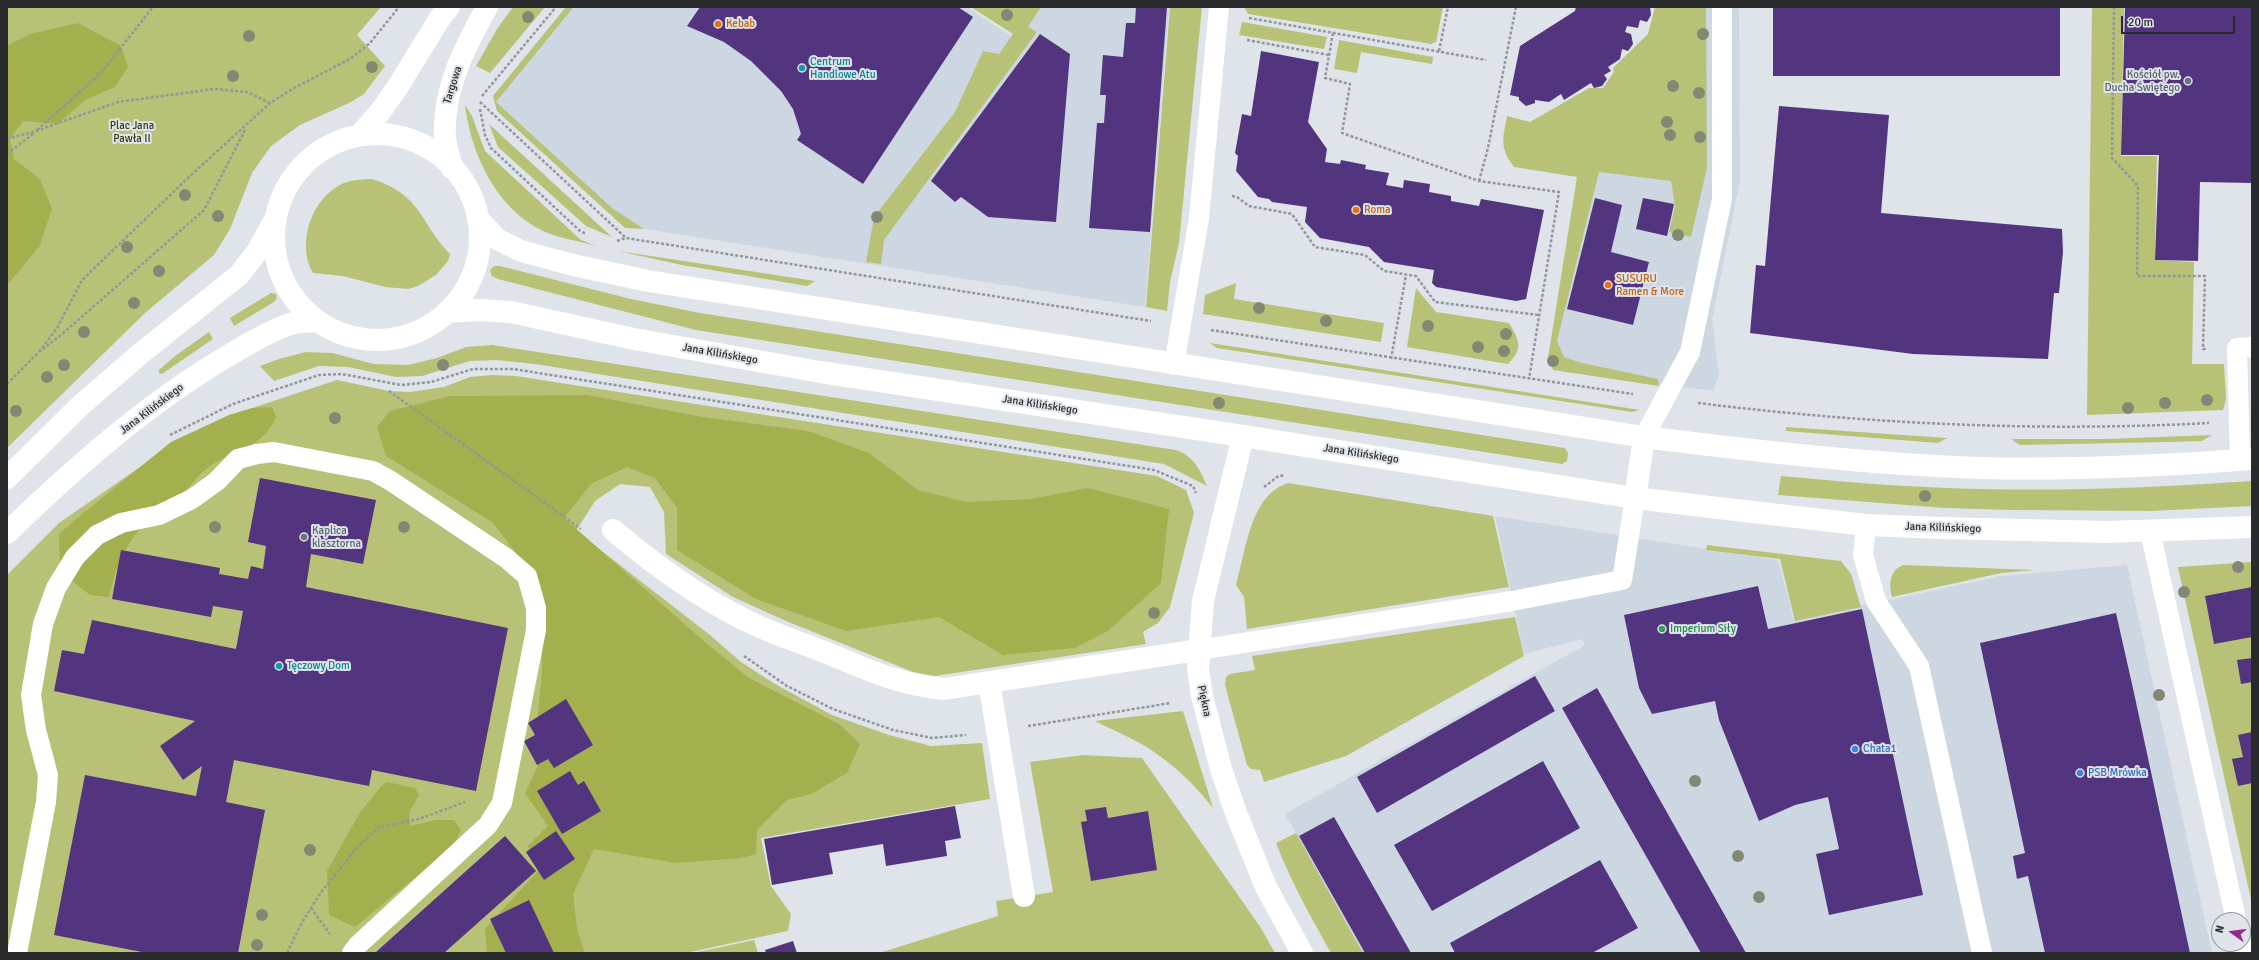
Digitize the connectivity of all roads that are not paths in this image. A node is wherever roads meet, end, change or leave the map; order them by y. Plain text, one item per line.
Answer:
1 (449, 7) edge
2 (487, 7) edge
3 (1219, 7) edge
4 (1722, 7) edge
5 (360, 135) junction
6 (452, 168) junction
7 (276, 216) junction
8 (478, 219) junction
9 (447, 312) junction
10 (317, 321) junction
11 (2245, 348) edge
12 (1174, 365) junction
13 (1243, 436) junction
14 (1644, 437) junction
15 (2246, 459) edge
16 (7, 478) edge
17 (1635, 498) junction
18 (1866, 525) junction
19 (2252, 527) edge
20 (613, 530) dead end
21 (2150, 531) junction
22 (7, 533) edge
23 (1198, 650) junction
24 (989, 682) junction
25 (1024, 896) dead end
26 (2234, 912) edge
27 (17, 953) edge
28 (352, 953) edge
29 (1302, 953) edge
30 (1982, 953) edge

1 - 5 street
2 - 6 street, Targowa
3 - 12 lane
4 - 14 lane
5 - 6 street
5 - 7 street
6 - 8 street
7 - 10 street
7 - 16 street
8 - 9 street
8 - 12 street
9 - 10 street
9 - 13 street, Jana Kilińskiego
10 - 22 street, Jana Kilińskiego
11 - 15 lane
12 - 14 street
13 - 17 street, Jana Kilińskiego
13 - 23 street, Piękna
14 - 15 street
14 - 17 street
17 - 18 street, Jana Kilińskiego
17 - 23 lane
18 - 21 street, Jana Kilińskiego
18 - 30 lane
19 - 21 street, Jana Kilińskiego
20 - 24 street
21 - 26 lane
23 - 24 street
23 - 29 street, Piękna
24 - 25 street
27 - 28 lane

